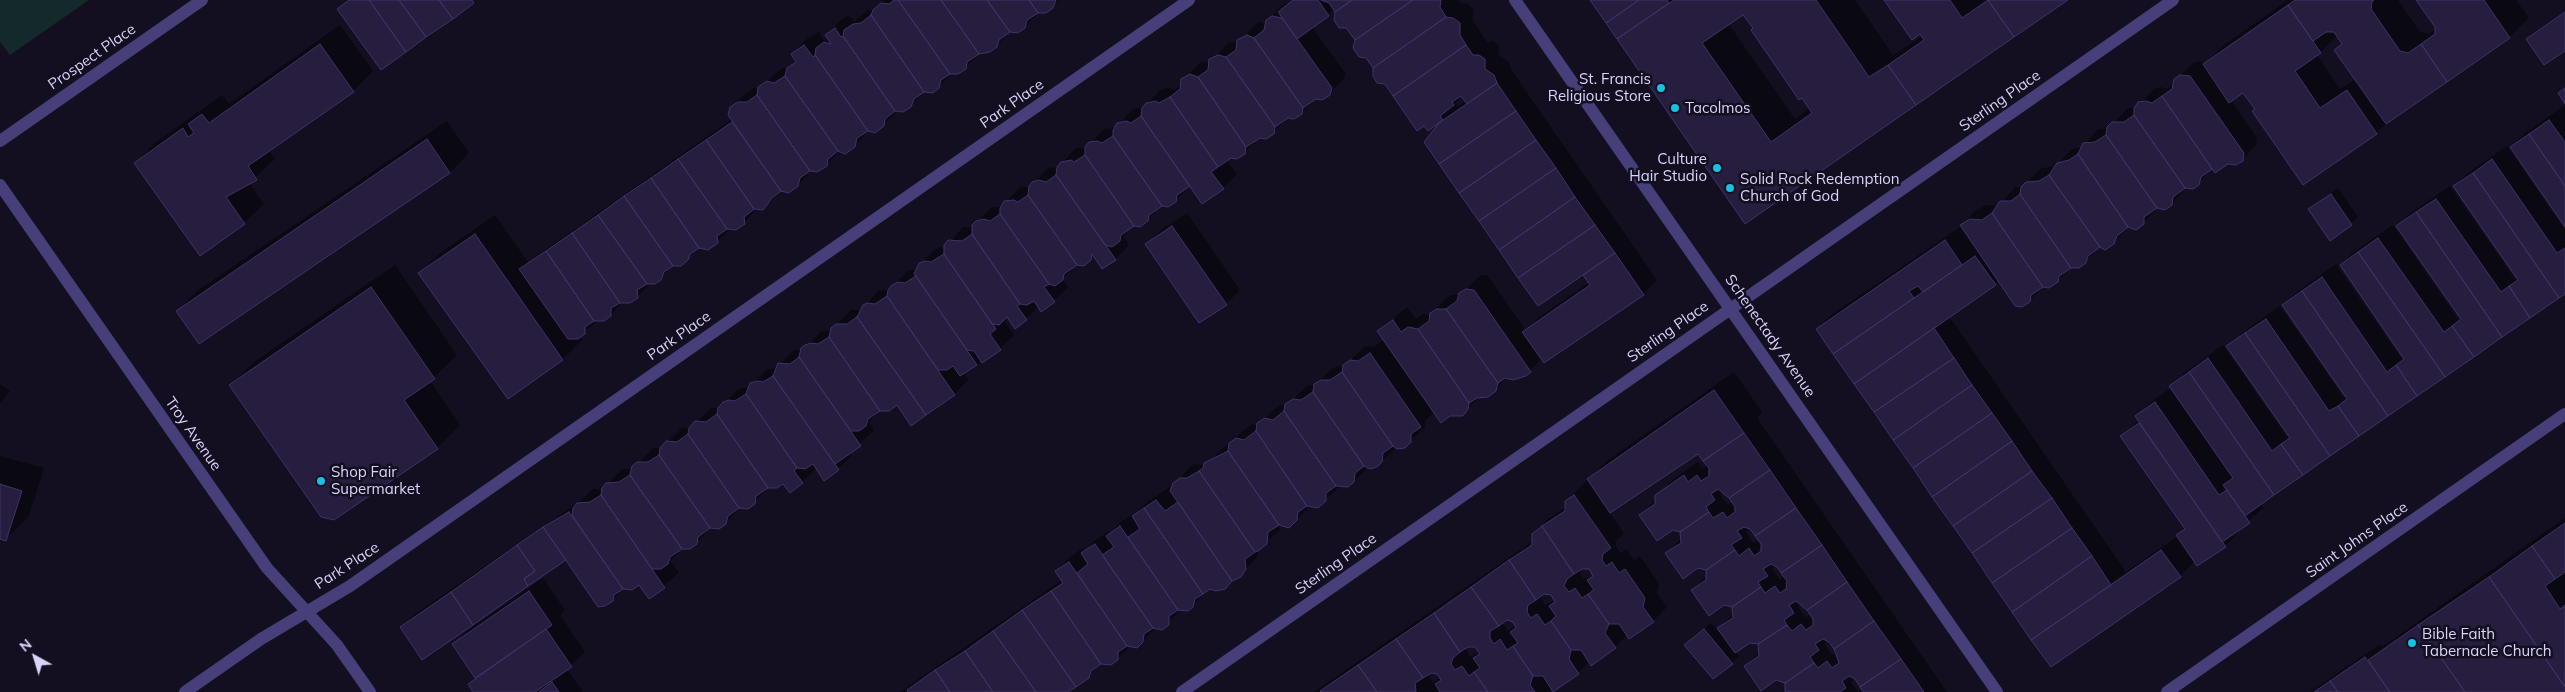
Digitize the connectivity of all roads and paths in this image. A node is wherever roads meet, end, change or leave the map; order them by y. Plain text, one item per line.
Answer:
1 (202, 0) edge
2 (1189, 0) edge
3 (1515, 0) edge
4 (2173, 0) edge
5 (0, 141) edge
6 (0, 185) edge
7 (1731, 308) junction
8 (2565, 414) edge
9 (307, 612) junction
10 (185, 692) edge
11 (370, 692) edge
12 (1182, 692) edge
13 (1997, 692) edge
14 (2167, 692) edge

1 - 5 street, Prospect Place
2 - 9 street, Park Place
3 - 7 street, Schenectady Avenue
4 - 7 street, Sterling Place
6 - 9 street, Troy Avenue
7 - 12 street, Sterling Place
7 - 13 street, Schenectady Avenue
8 - 14 street, Saint Johns Place
9 - 10 street, Park Place
9 - 11 street, Troy Avenue

